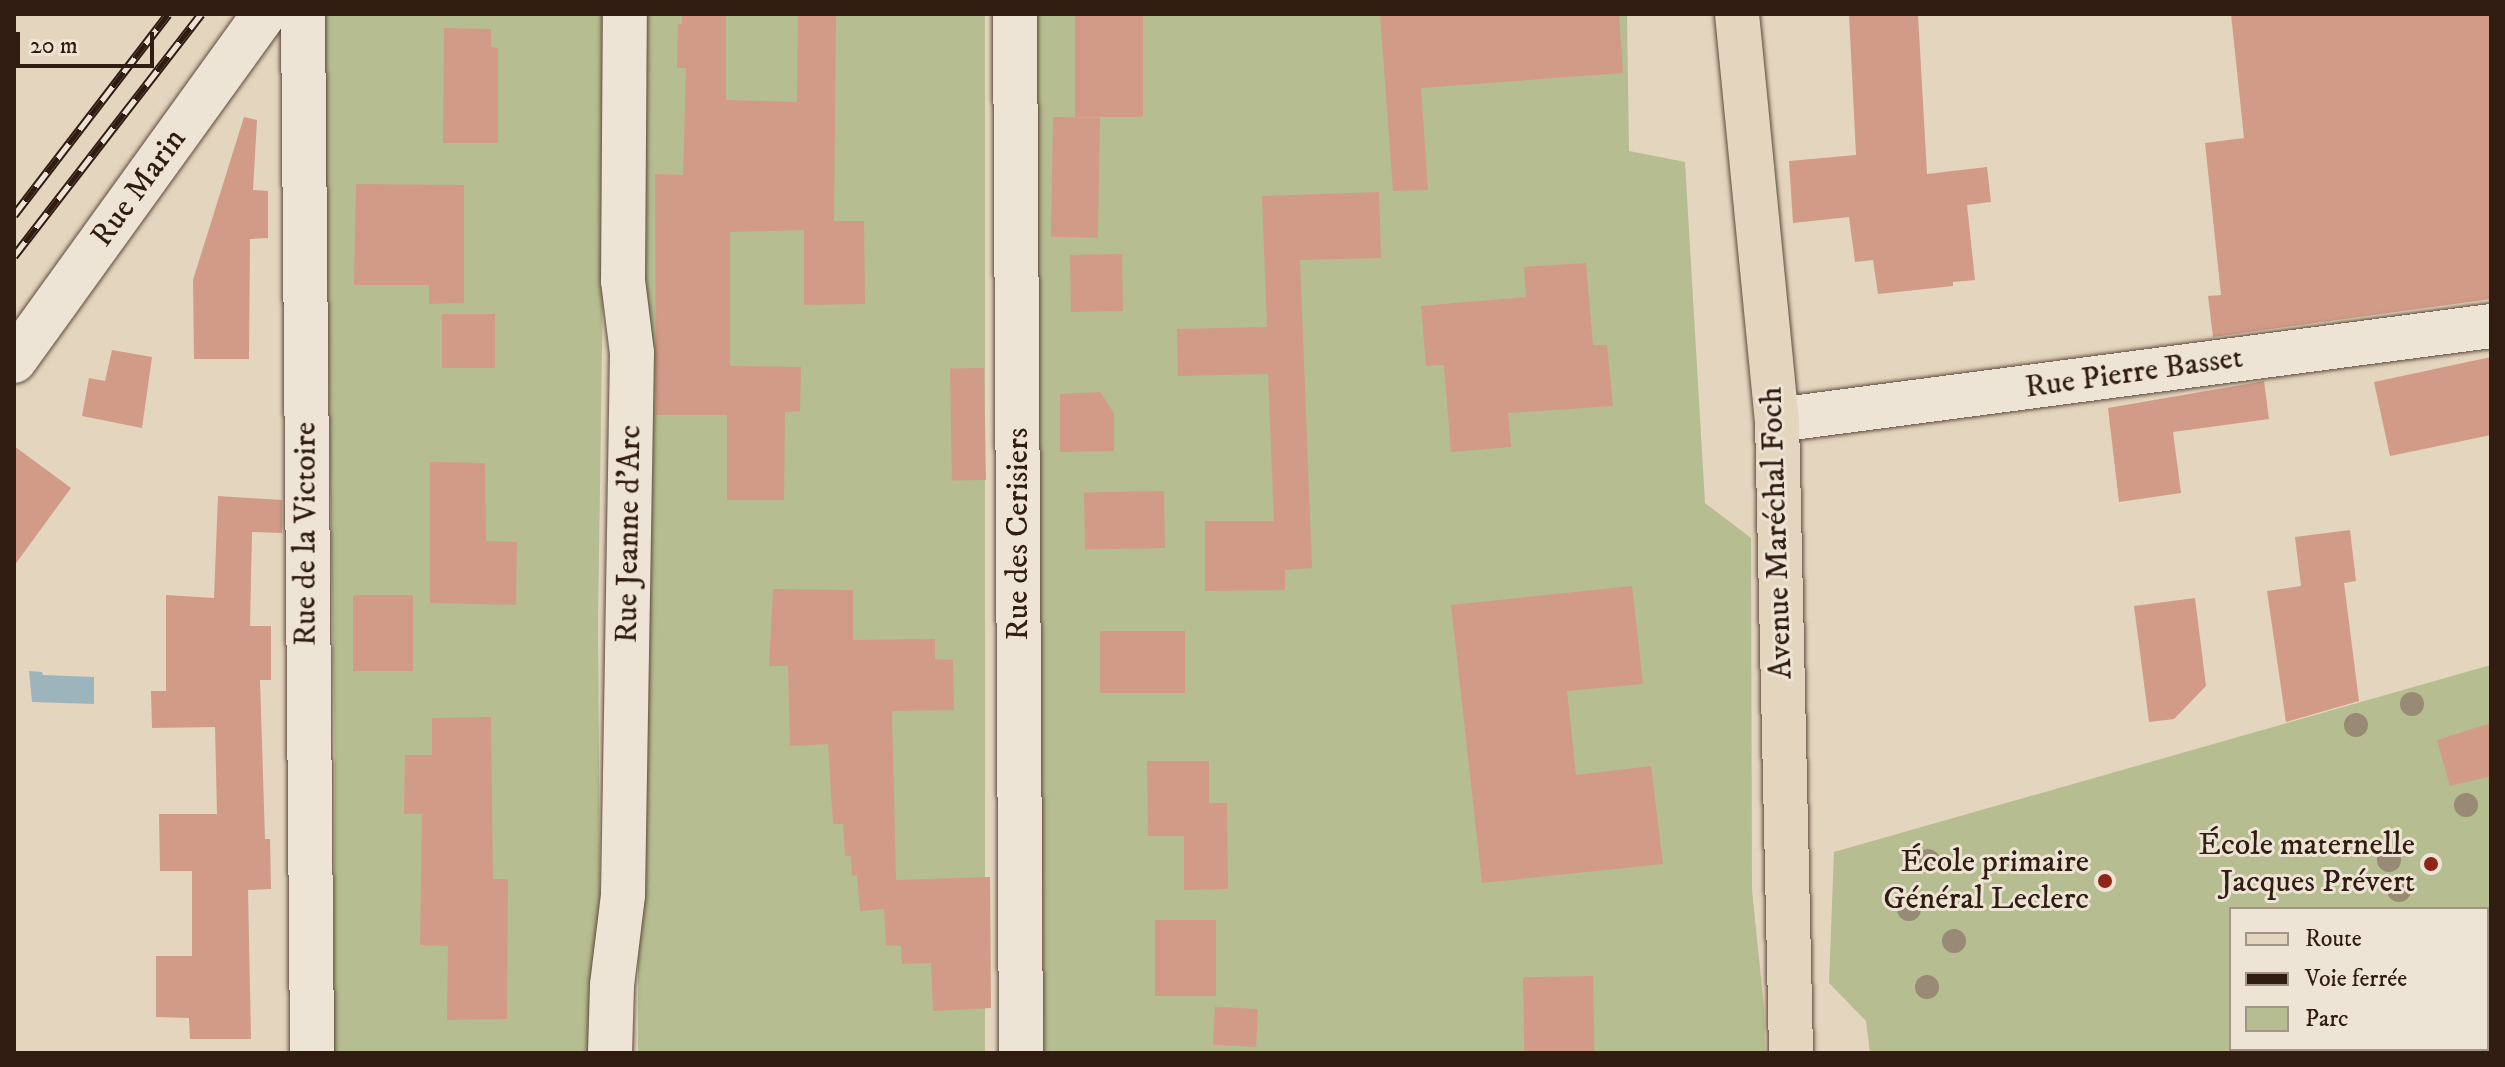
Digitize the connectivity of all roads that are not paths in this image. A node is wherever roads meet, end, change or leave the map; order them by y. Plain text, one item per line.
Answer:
1 (264, 14) edge
2 (303, 14) edge
3 (625, 14) edge
4 (1015, 14) edge
5 (1737, 14) edge
6 (2491, 326) edge
7 (14, 361) edge
8 (1777, 420) junction
9 (312, 1053) edge
10 (610, 1053) edge
11 (1021, 1053) edge
12 (1791, 1053) edge

1 - 7 street, Rue Marin
2 - 9 street, Rue de la Victoire
3 - 10 street, Rue Jeanne d'Arc
4 - 11 street, Rue des Cerisiers
5 - 8 main road, Avenue Maréchal Foch
6 - 8 street, Rue Pierre Basset
8 - 12 main road, Avenue Maréchal Foch

